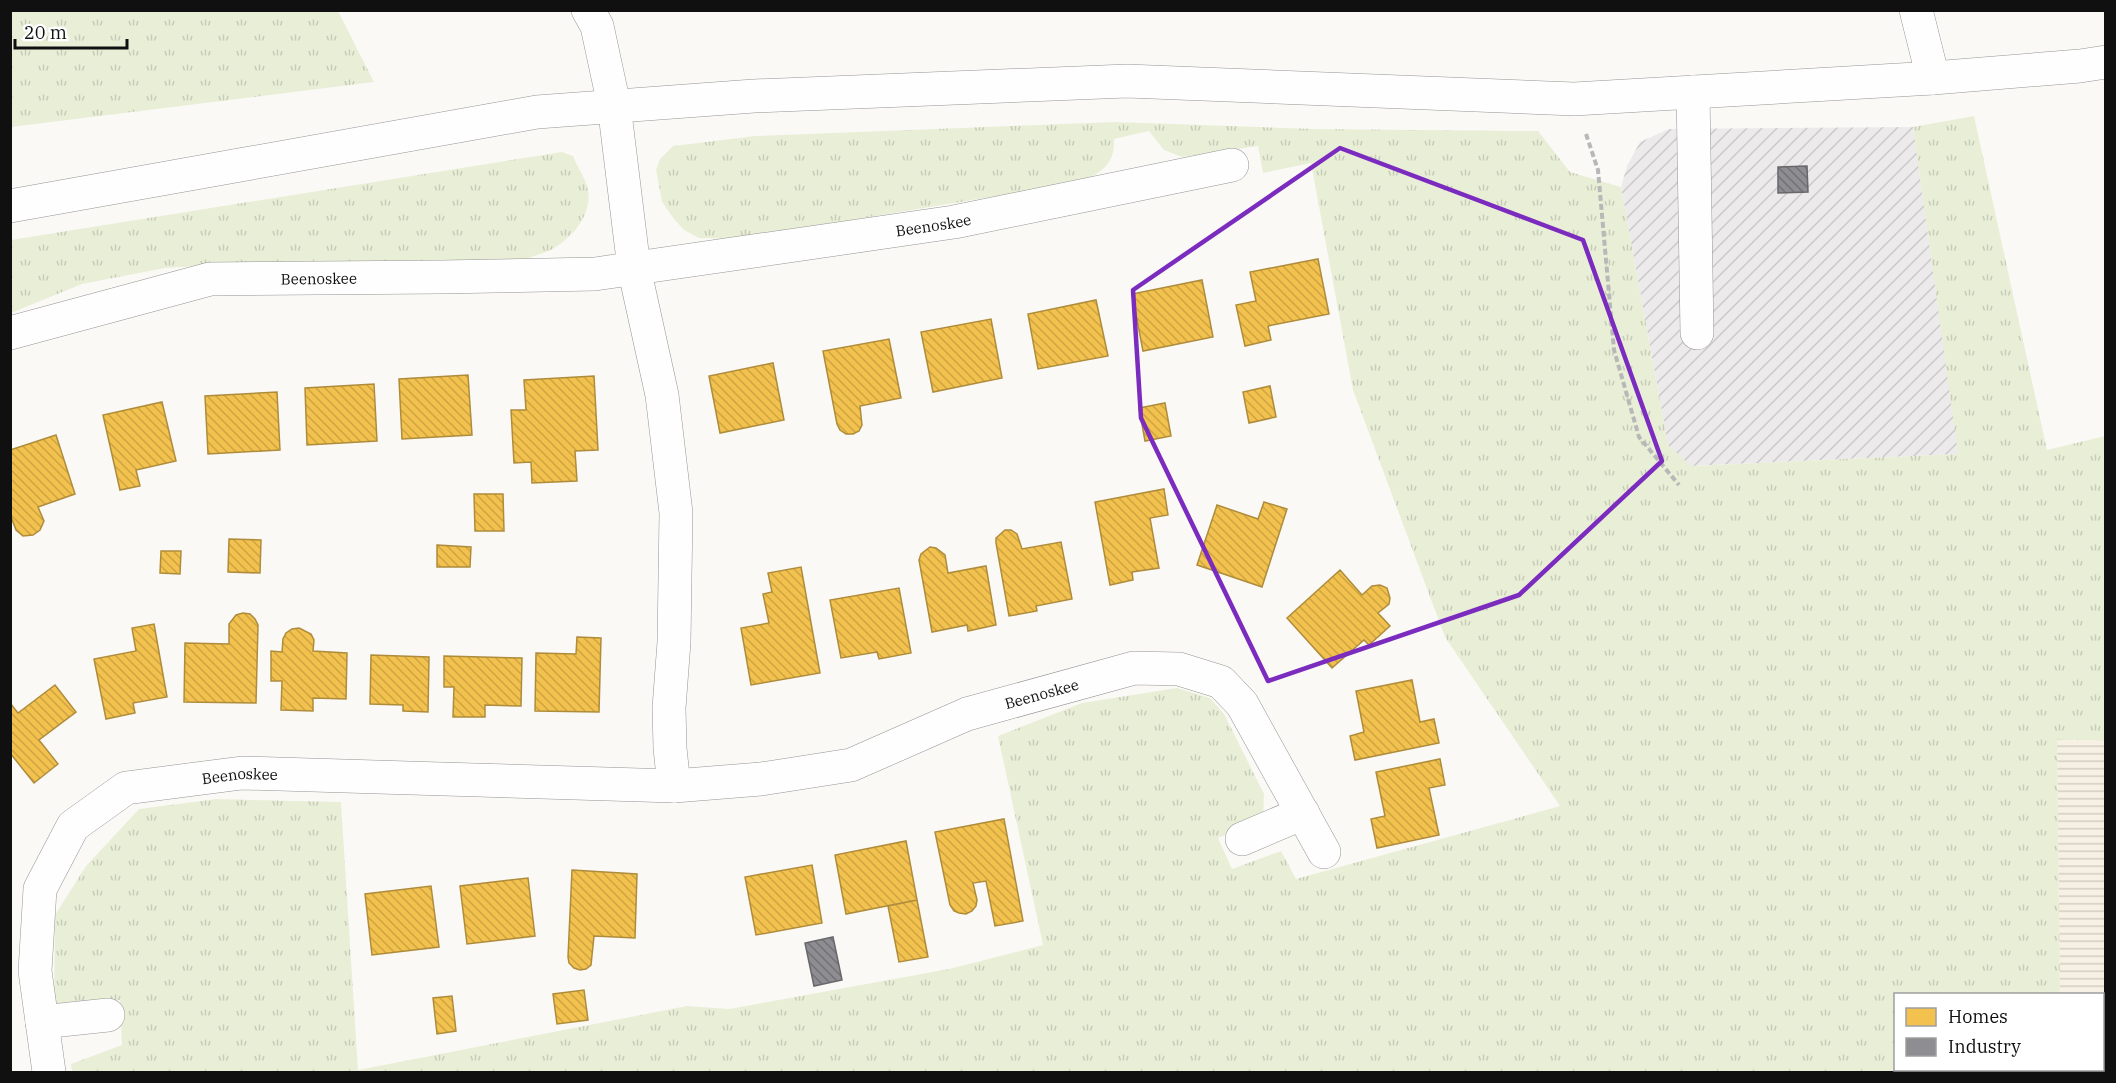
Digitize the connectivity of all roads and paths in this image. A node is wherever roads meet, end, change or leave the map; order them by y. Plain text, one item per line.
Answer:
1 (588, 10) edge
2 (1916, 10) edge
3 (2106, 62) edge
4 (1933, 78) junction
5 (1693, 92) junction
6 (1574, 99) junction
7 (615, 105) junction
8 (1232, 165) dead end
9 (10, 206) edge
10 (634, 268) junction
11 (10, 333) edge
12 (1697, 333) dead end
13 (1679, 485) dead end
14 (674, 786) junction
15 (1303, 813) junction
16 (1242, 839) dead end
17 (1324, 852) dead end
18 (108, 1015) dead end
19 (42, 1022) junction
20 (49, 1072) edge

1 - 7 street
2 - 4 street
3 - 4 street
4 - 5 street
5 - 6 street
5 - 12 street
6 - 7 street
6 - 13 path
7 - 9 street
7 - 10 street
8 - 10 street, Beenoskee
10 - 11 street, Beenoskee
10 - 14 street
14 - 15 street, Beenoskee
14 - 19 street, Beenoskee
15 - 16 street
15 - 17 street, Beenoskee
18 - 19 street
19 - 20 street, Beenoskee

